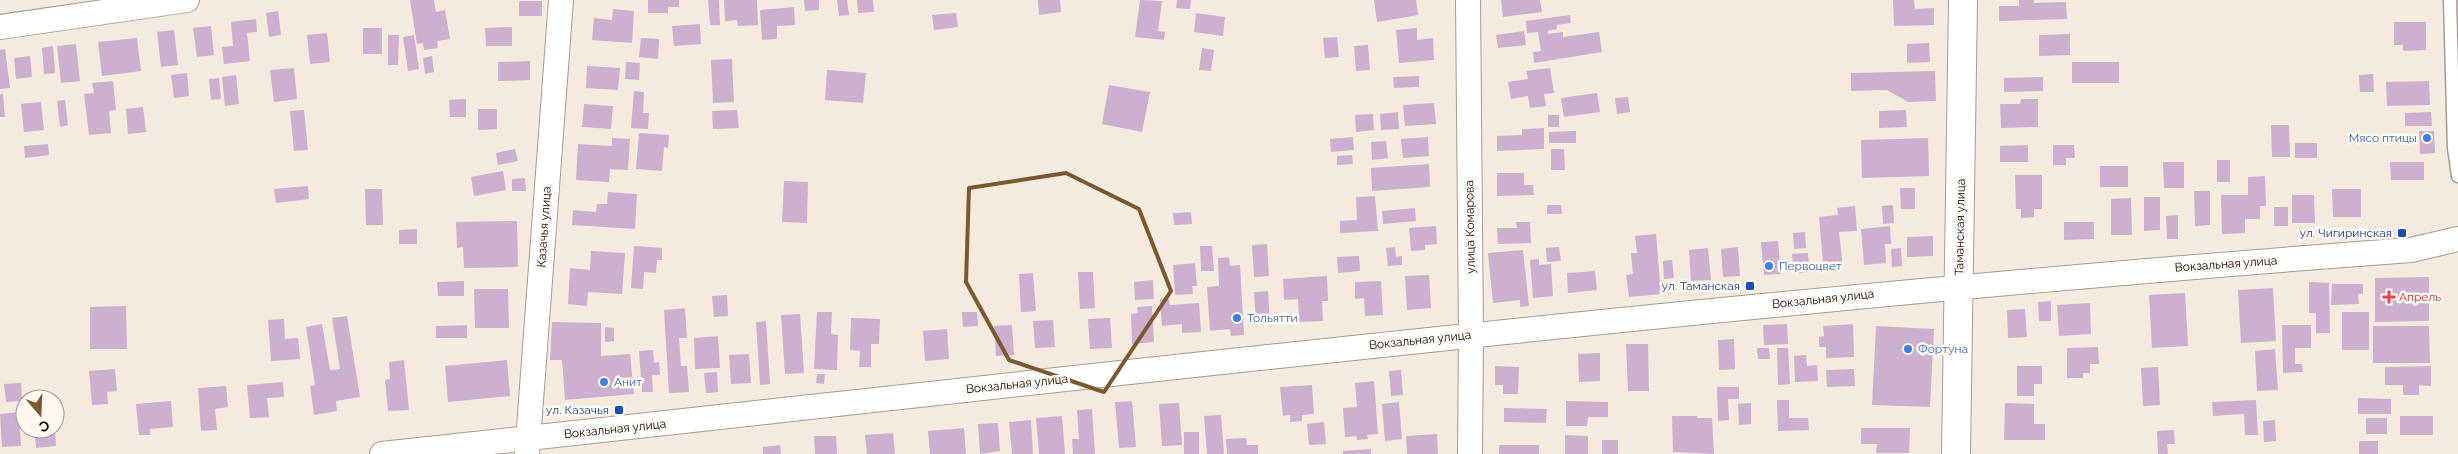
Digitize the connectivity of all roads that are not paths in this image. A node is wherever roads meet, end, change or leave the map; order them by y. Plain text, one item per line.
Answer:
1 (187, 0) edge
2 (561, 0) edge
3 (1468, 0) edge
4 (1962, 0) edge
5 (2450, 0) edge
6 (0, 27) edge
7 (2458, 176) edge
8 (2458, 239) edge
9 (1959, 286) junction
10 (1471, 334) junction
11 (527, 446) edge
12 (382, 454) edge
13 (1470, 454) edge
14 (1956, 454) edge

1 - 6 street
2 - 11 street, Казачья улица
3 - 10 street, улица Комарова
4 - 9 street, Таманская улица
5 - 7 lane
8 - 9 street, Вокзальная улица
9 - 10 street, Вокзальная улица
9 - 14 street, Таманская улица
10 - 11 street, Вокзальная улица
10 - 13 street, улица Комарова
11 - 12 street, Вокзальная улица

